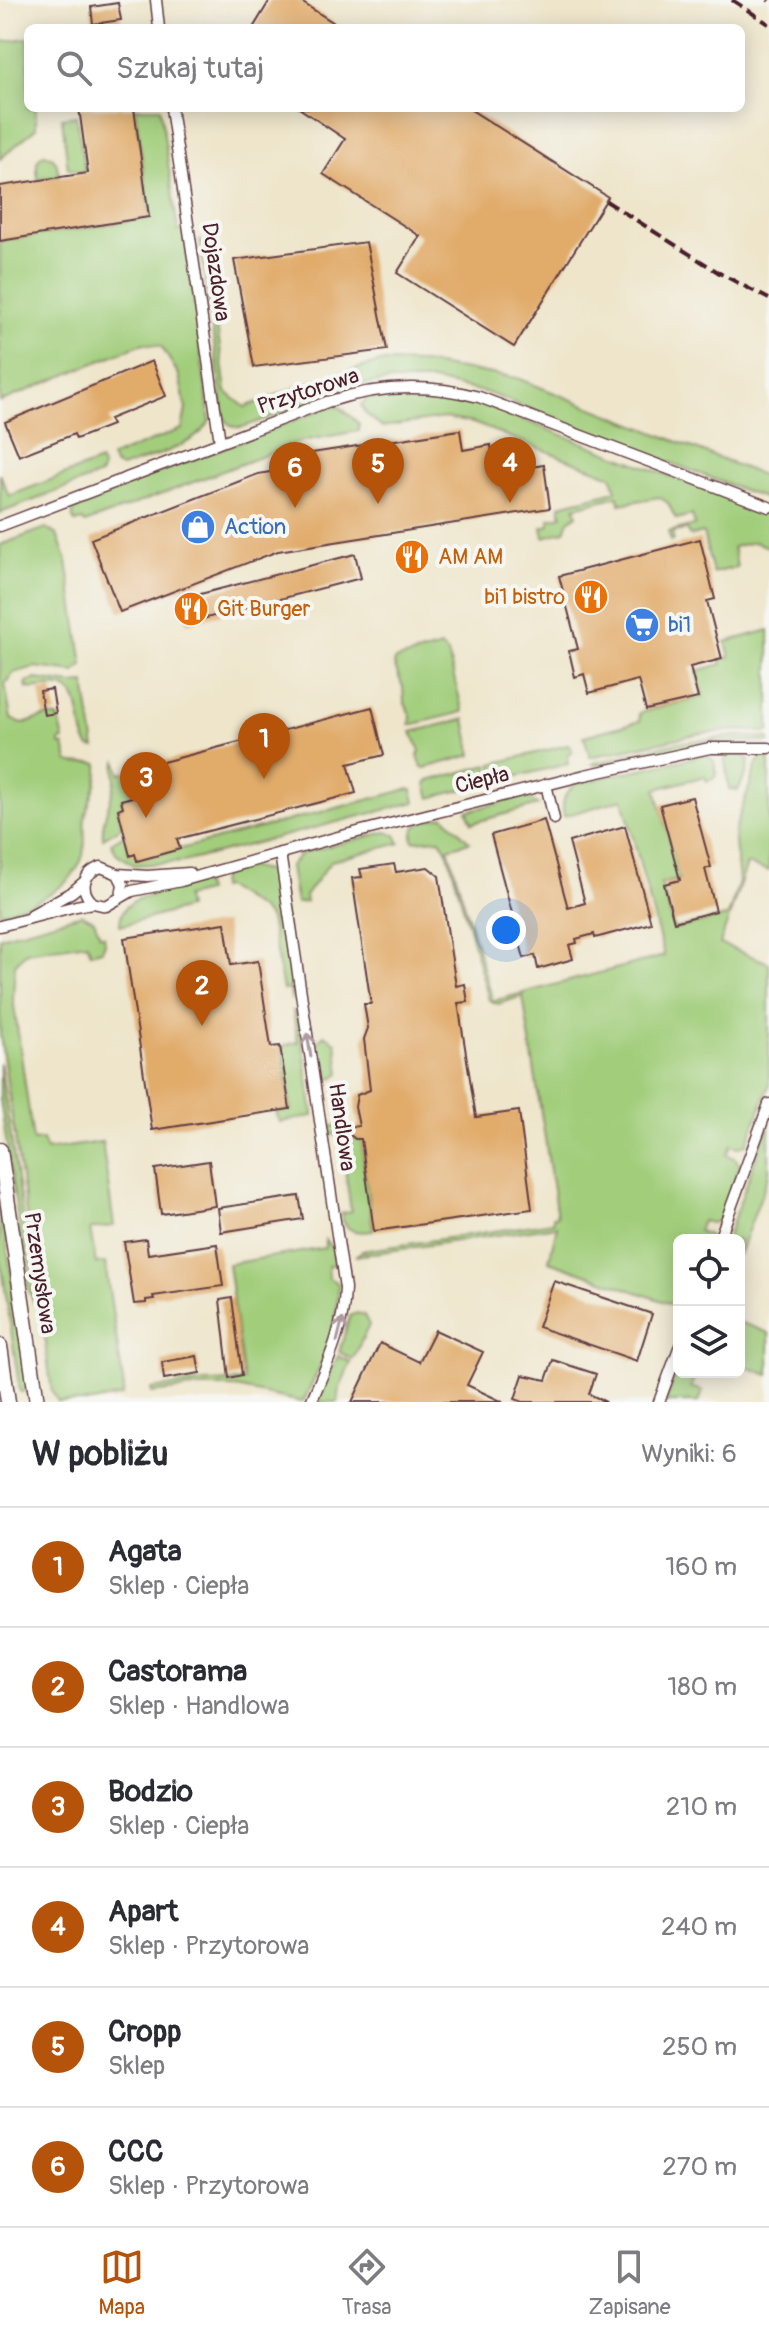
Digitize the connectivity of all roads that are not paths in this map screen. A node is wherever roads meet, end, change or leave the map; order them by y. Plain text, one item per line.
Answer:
1 (156, 0) edge
2 (159, 24) edge
3 (172, 112) edge
4 (220, 442) junction
5 (769, 507) edge
6 (0, 526) edge
7 (769, 748) edge
8 (546, 784) junction
9 (554, 819) dead end
10 (280, 853) junction
11 (207, 872) junction
12 (118, 874) junction
13 (84, 882) junction
14 (121, 896) junction
15 (93, 903) junction
16 (18, 922) junction
17 (0, 926) edge
18 (769, 1104) edge
19 (0, 1150) edge
20 (721, 1234) edge
21 (0, 1346) edge
22 (673, 1364) edge
23 (8, 1402) edge
24 (37, 1402) edge
25 (311, 1402) edge
26 (659, 1402) edge

1 - 2 street
3 - 4 street, Dojazdowa
4 - 5 street, Przytorowa
4 - 6 street, Przytorowa
7 - 8 street, Ciepła
8 - 9 street
8 - 10 street, Ciepła
10 - 11 street, Ciepła
25 -> 10 street, Handlowa
11 - 12 street, Ciepła
11 - 14 street, Ciepła
12 - 13 street, Ciepła
12 - 14 street
13 - 15 street
13 - 16 street, Ciepła
14 - 15 street, Ciepła
15 - 16 street, Ciepła
16 - 17 street, Ciepła
18 - 20 street
19 - 24 main road, Przemysłowa
21 - 23 main road
22 - 26 street

